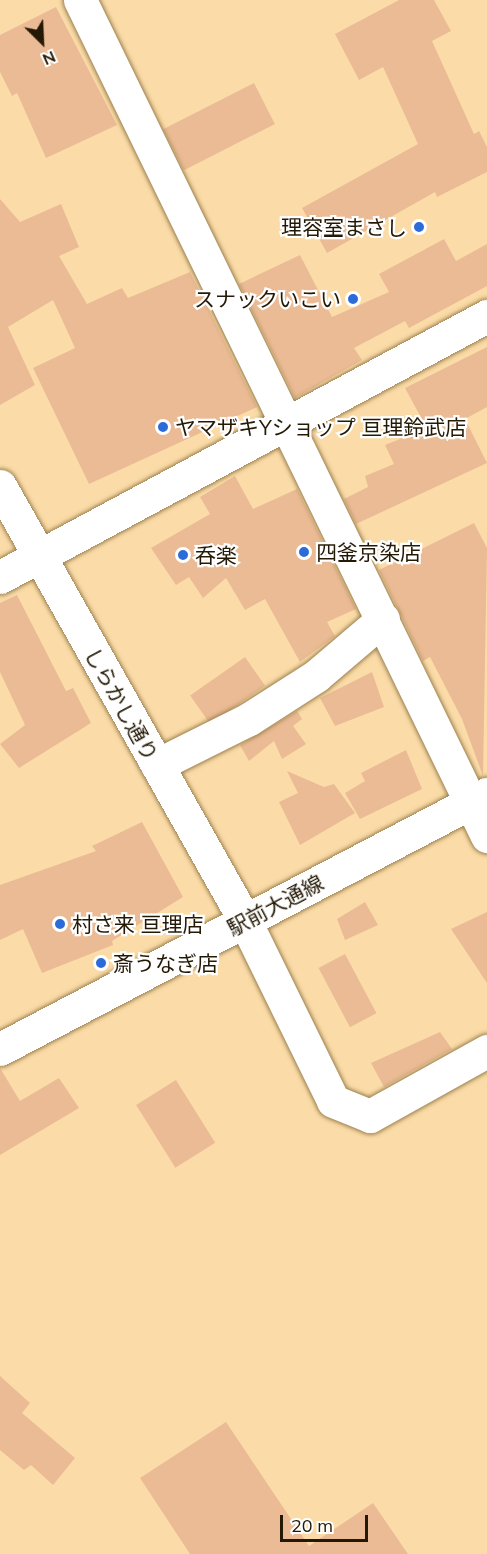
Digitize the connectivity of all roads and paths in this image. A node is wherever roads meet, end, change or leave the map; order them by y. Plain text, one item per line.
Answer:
1 (80, 0) edge
2 (487, 316) edge
3 (288, 423) junction
4 (0, 486) edge
5 (39, 556) junction
6 (0, 577) edge
7 (383, 619) junction
8 (157, 765) junction
9 (479, 798) edge
10 (487, 836) edge
11 (245, 921) junction
12 (0, 1049) edge
13 (487, 1051) edge

1 - 3 street
2 - 3 street
3 - 5 street
3 - 7 street
4 - 5 street, しらかし通り
5 - 6 street
5 - 8 street, しらかし通り
7 - 8 street
7 - 9 street
8 - 11 street, しらかし通り
9 - 10 street
9 - 11 street, 駅前大通線
11 - 12 street, 駅前大通線
11 - 13 street, しらかし通り

